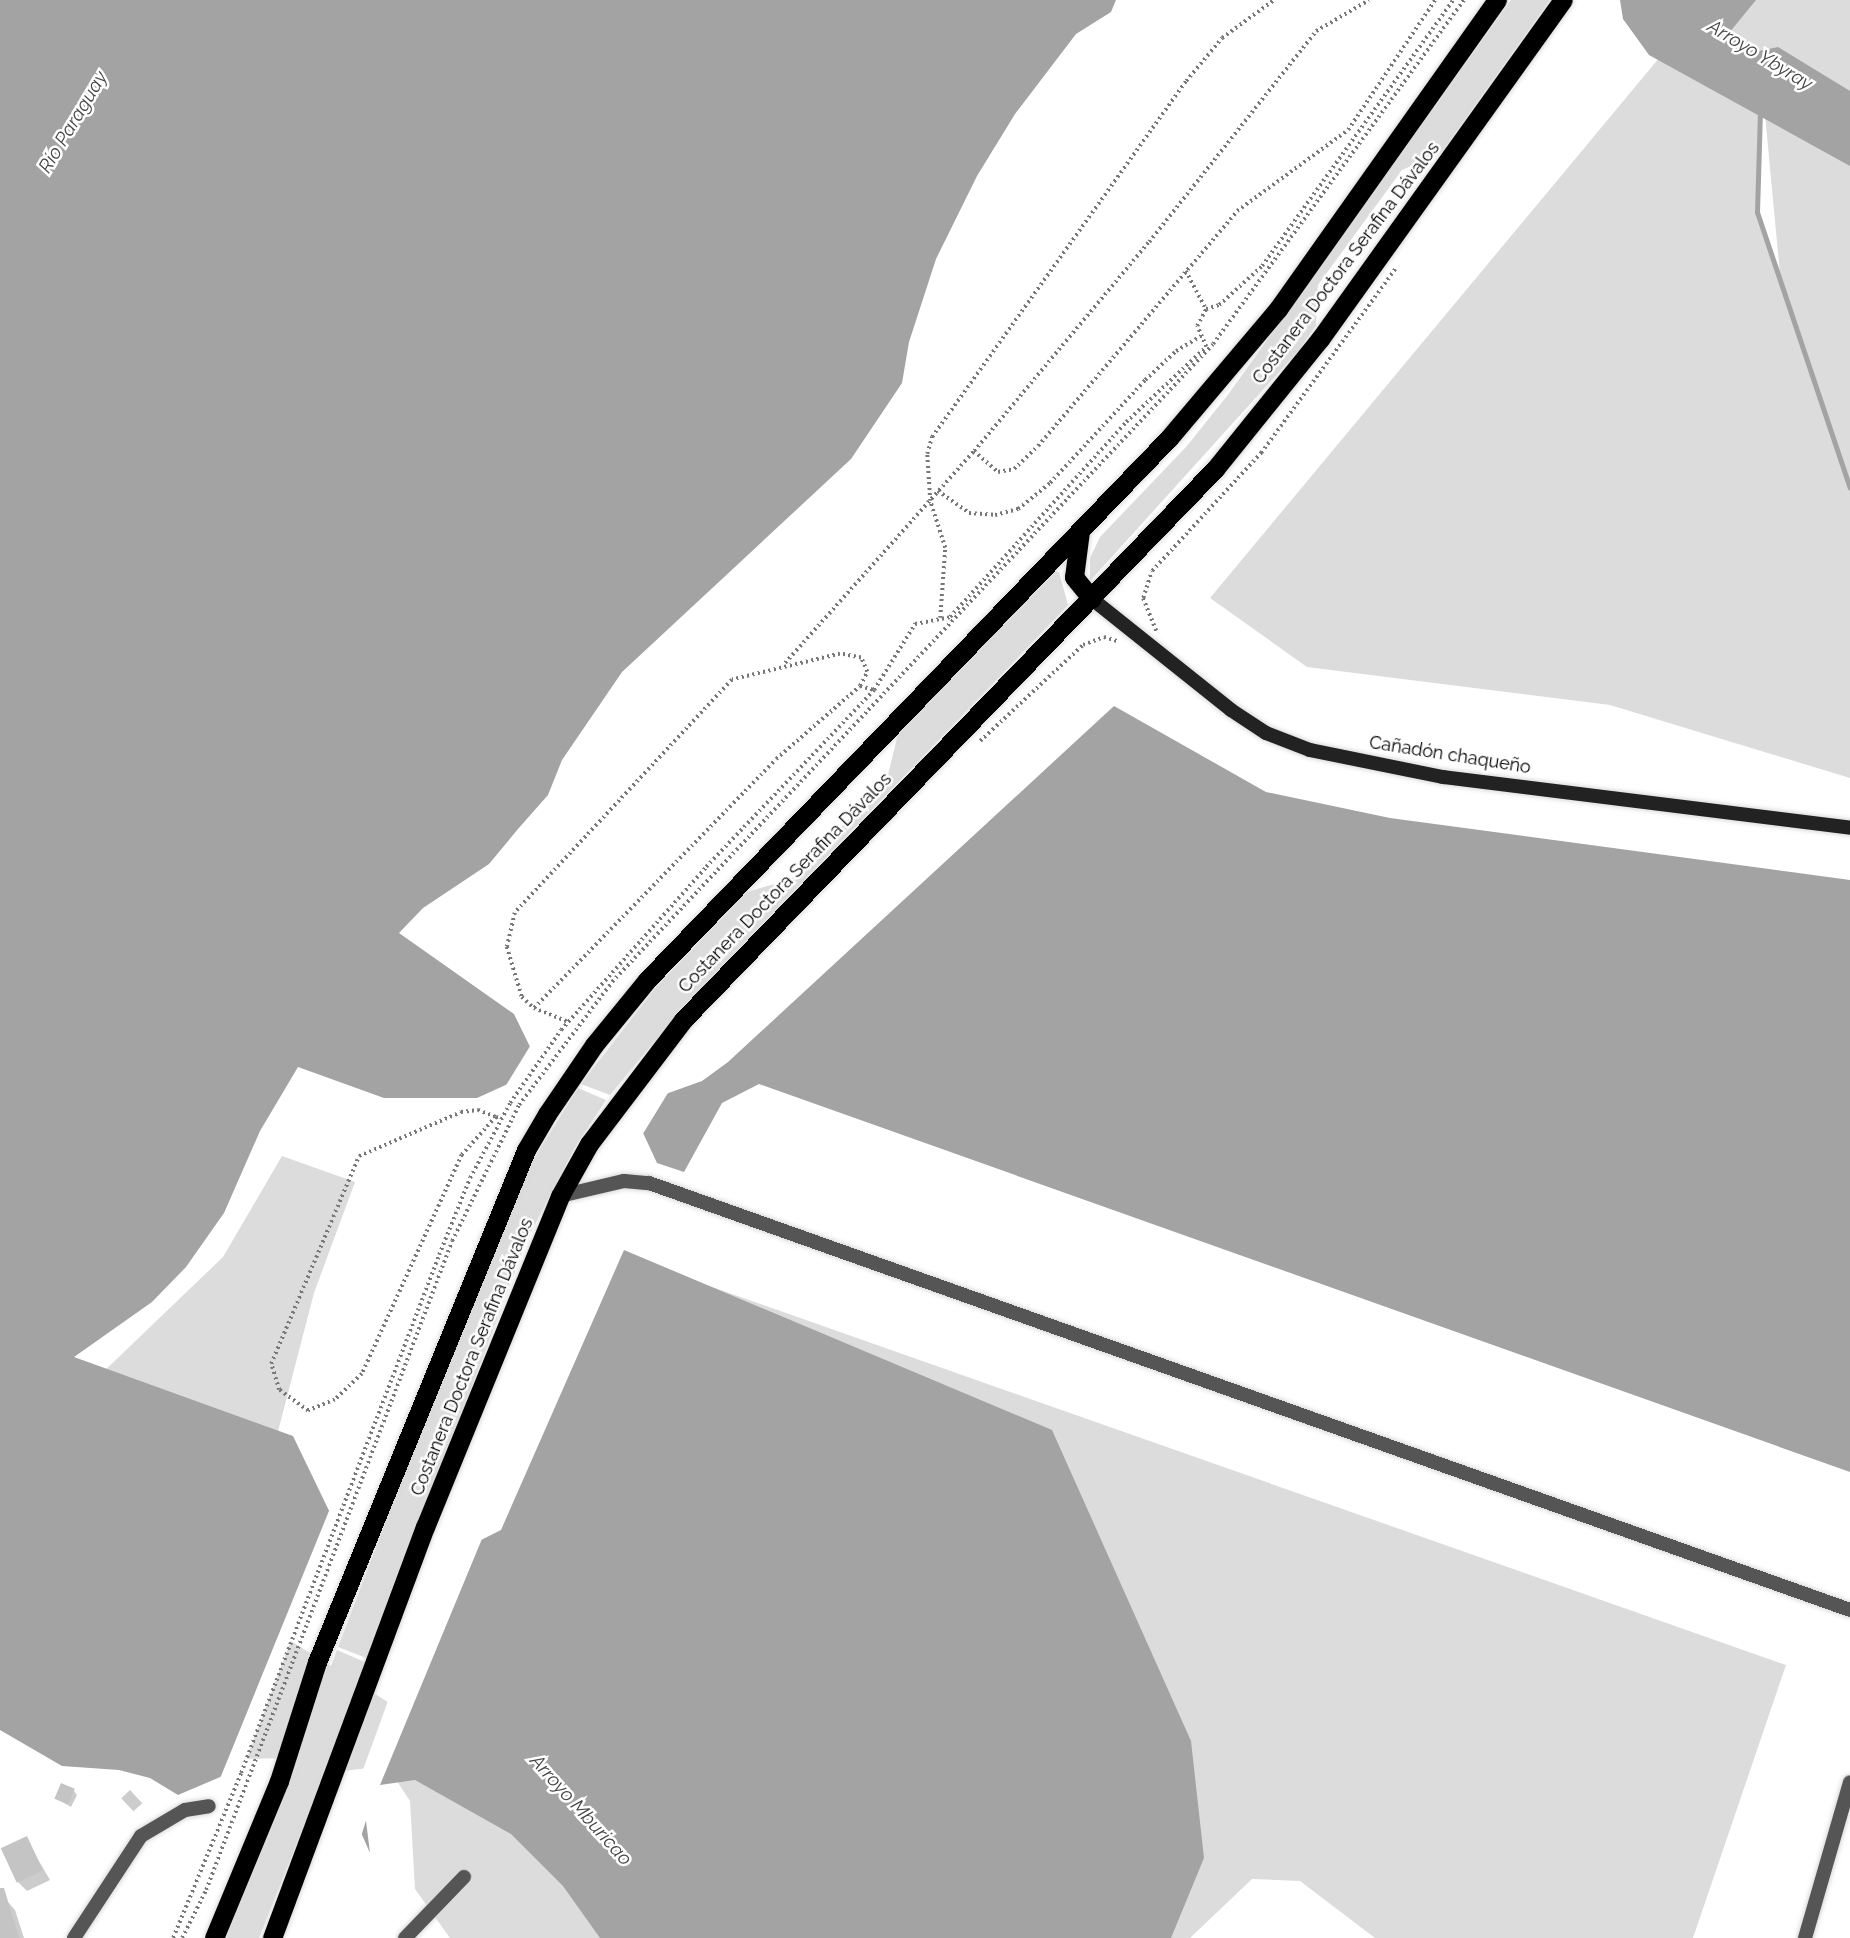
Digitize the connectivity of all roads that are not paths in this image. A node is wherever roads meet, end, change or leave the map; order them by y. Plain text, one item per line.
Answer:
1 (1497, 0) edge
2 (1563, 0) edge
3 (1080, 530) junction
4 (1092, 599) junction
5 (1850, 828) edge
6 (560, 1196) junction
7 (1850, 1610) edge
8 (1850, 1782) edge
9 (209, 1805) dead end
10 (464, 1877) dead end
11 (74, 1938) edge
12 (214, 1938) edge
13 (272, 1938) edge
14 (405, 1938) edge
15 (1805, 1938) edge

1 - 3 highway, Costanera Doctora Serafina Dávalos
2 - 4 highway, Costanera Doctora Serafina Dávalos
3 - 4 highway
3 - 12 highway, Costanera Doctora Serafina Dávalos
4 - 5 main road, Cañadón chaqueño
4 - 6 highway, Costanera Doctora Serafina Dávalos
6 - 7 street
6 - 13 highway, Costanera Doctora Serafina Dávalos
8 - 15 street
9 - 11 street
10 - 14 street

